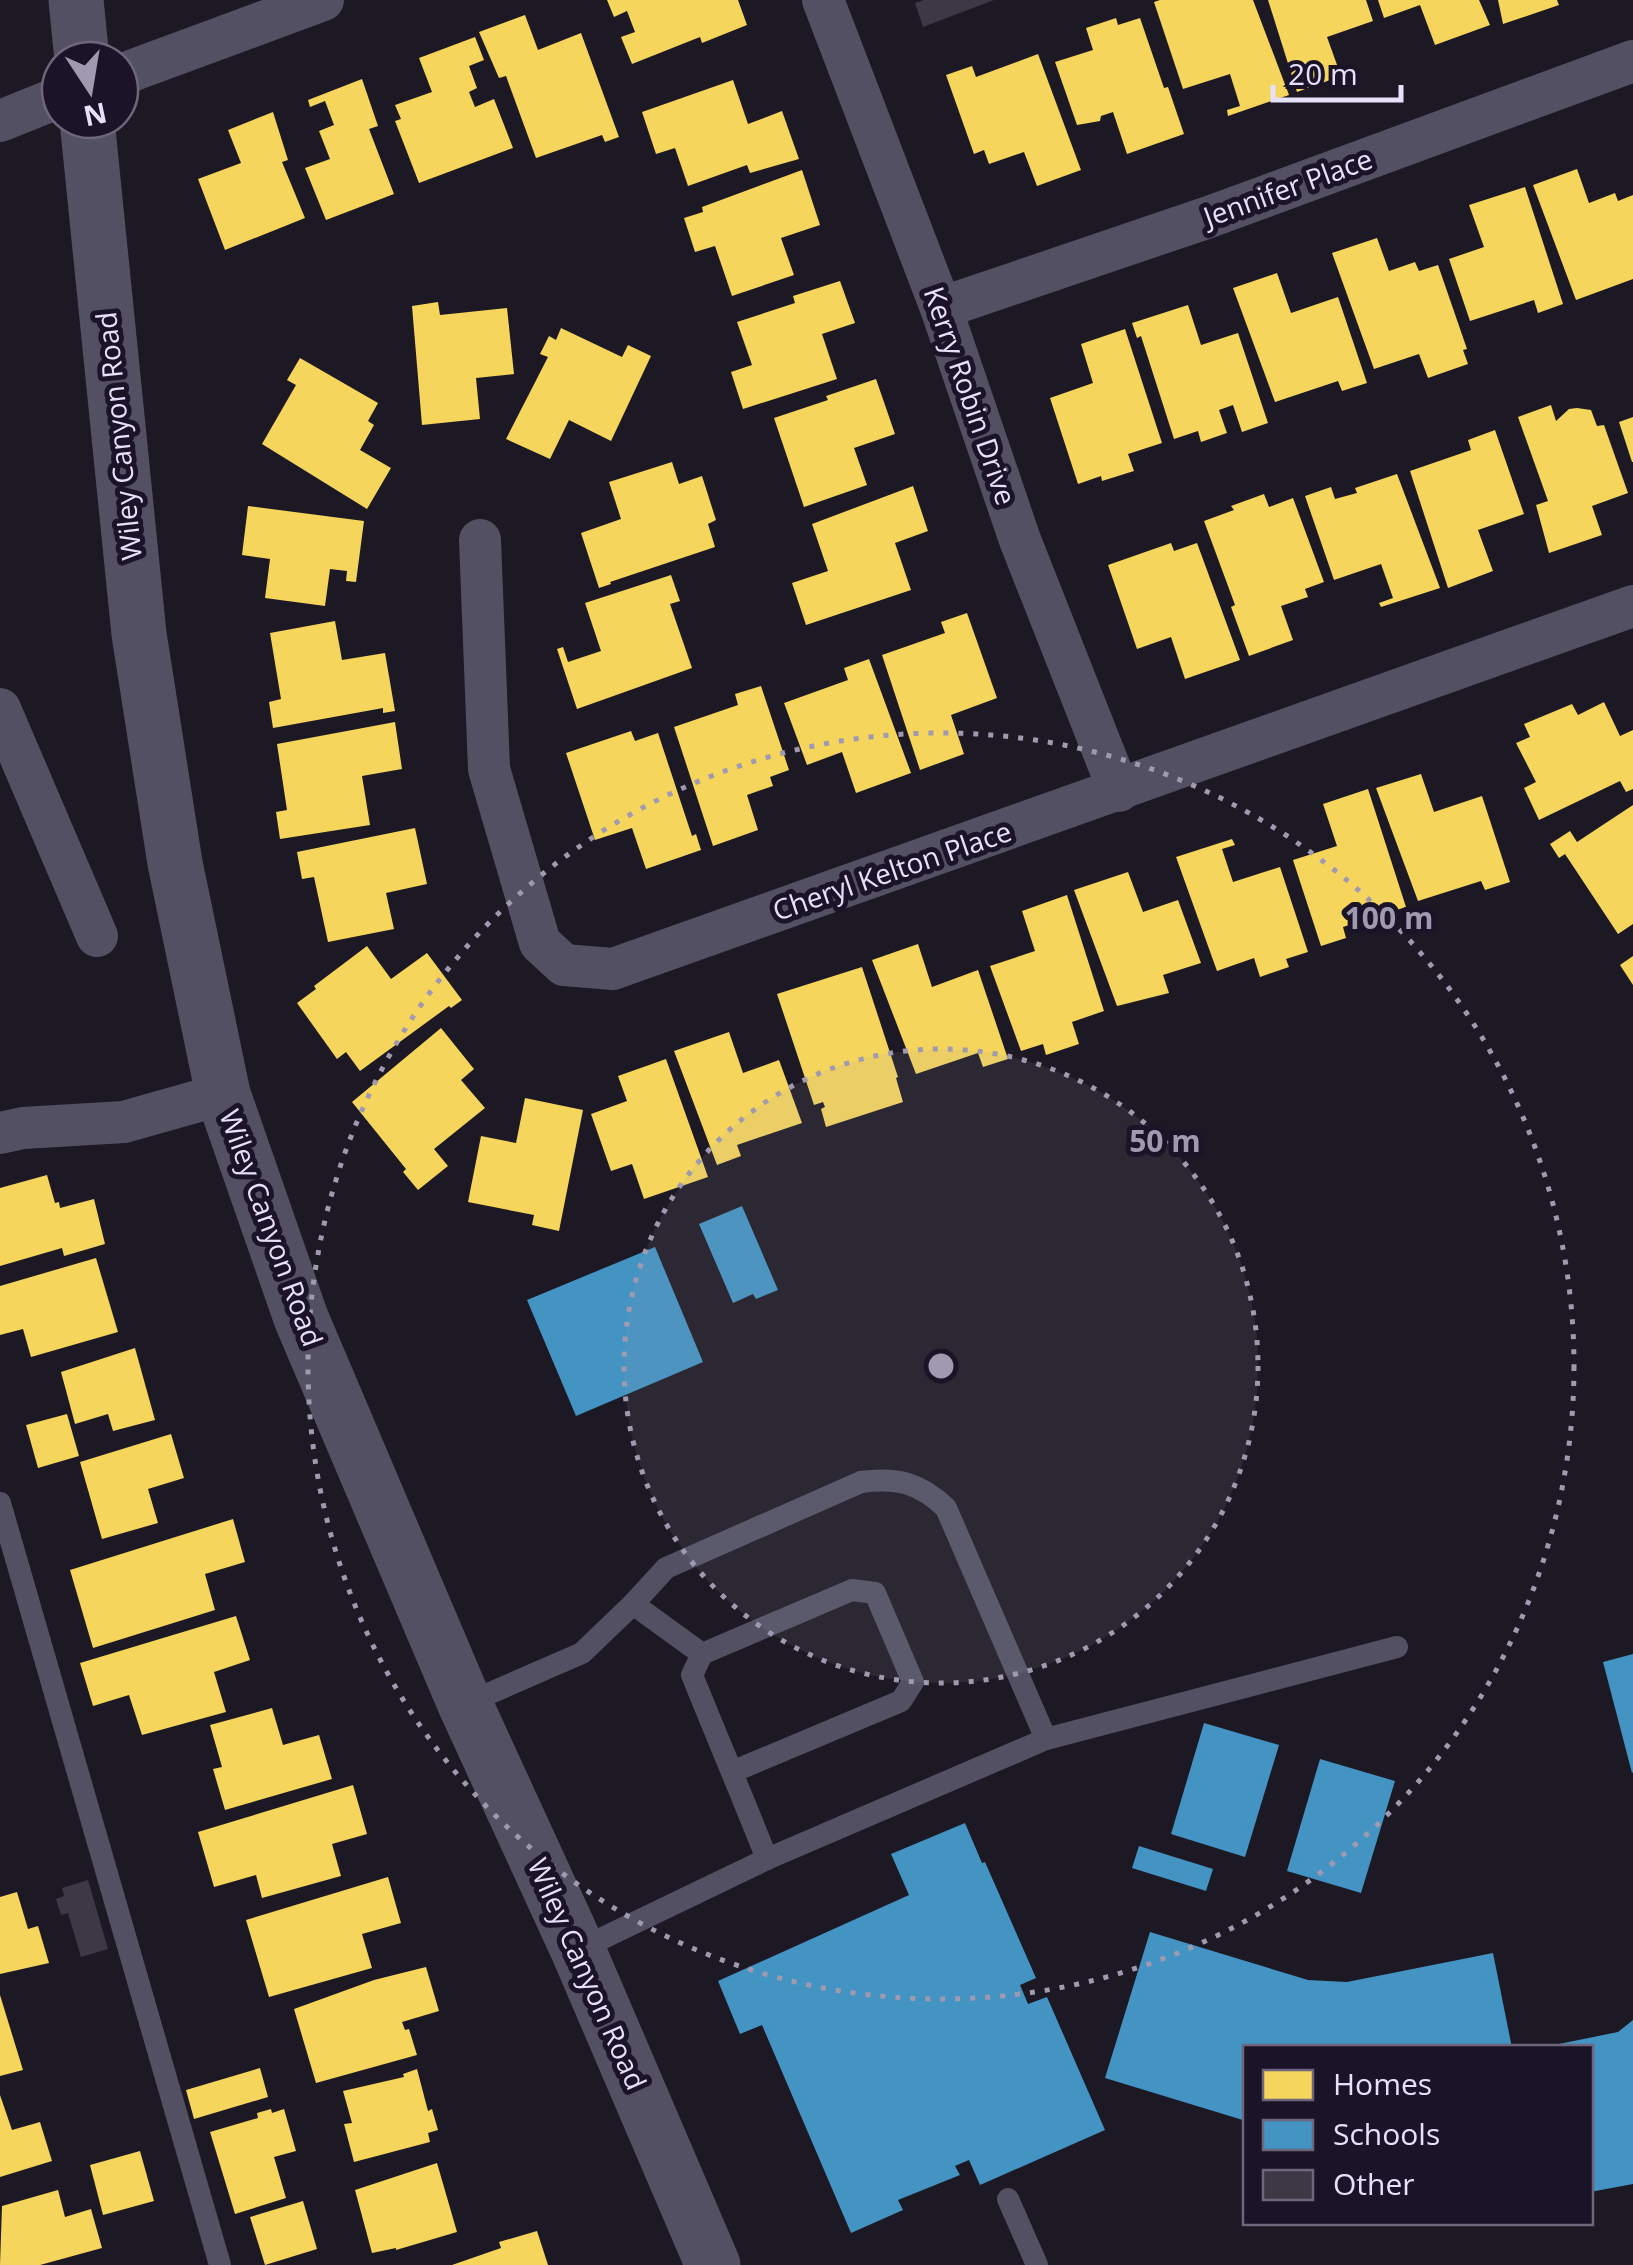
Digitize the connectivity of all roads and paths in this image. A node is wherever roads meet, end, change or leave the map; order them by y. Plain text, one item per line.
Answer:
1 (76, 0) edge
2 (323, 0) edge
3 (823, 0) edge
4 (80, 40) edge
5 (1633, 62) edge
6 (140, 68) edge
7 (40, 105) edge
8 (0, 121) edge
9 (90, 140) edge
10 (941, 308) junction
11 (480, 540) dead end
12 (1633, 606) edge
13 (0, 710) edge
14 (1119, 791) junction
15 (97, 936) dead end
16 (223, 1094) junction
17 (0, 1133) edge
18 (0, 1503) edge
19 (634, 1604) junction
20 (1397, 1647) dead end
21 (702, 1654) junction
22 (465, 1704) junction
23 (1046, 1740) junction
24 (732, 1772) junction
25 (768, 1859) junction
26 (578, 1950) junction
27 (1008, 2200) dead end
28 (220, 2265) edge
29 (713, 2265) edge
30 (1037, 2265) edge

1 - 4 street
2 - 6 street
3 - 10 street, Kerry Robin Drive
5 - 10 street, Jennifer Place
7 - 8 street
9 - 16 street, Wiley Canyon Road
10 - 14 street, Kerry Robin Drive
11 - 14 street, Cheryl Kelton Place
12 - 14 street, Cheryl Kelton Place
13 - 15 street
16 - 17 street
16 - 22 street, Wiley Canyon Road
18 - 28 lane
19 - 21 lane
19 - 22 lane
19 - 23 lane
20 - 23 lane
21 - 24 lane
21 - 24 lane
22 - 26 street, Wiley Canyon Road
23 - 25 lane
24 - 25 lane
25 - 26 lane
26 - 29 street, Wiley Canyon Road
27 - 30 lane

